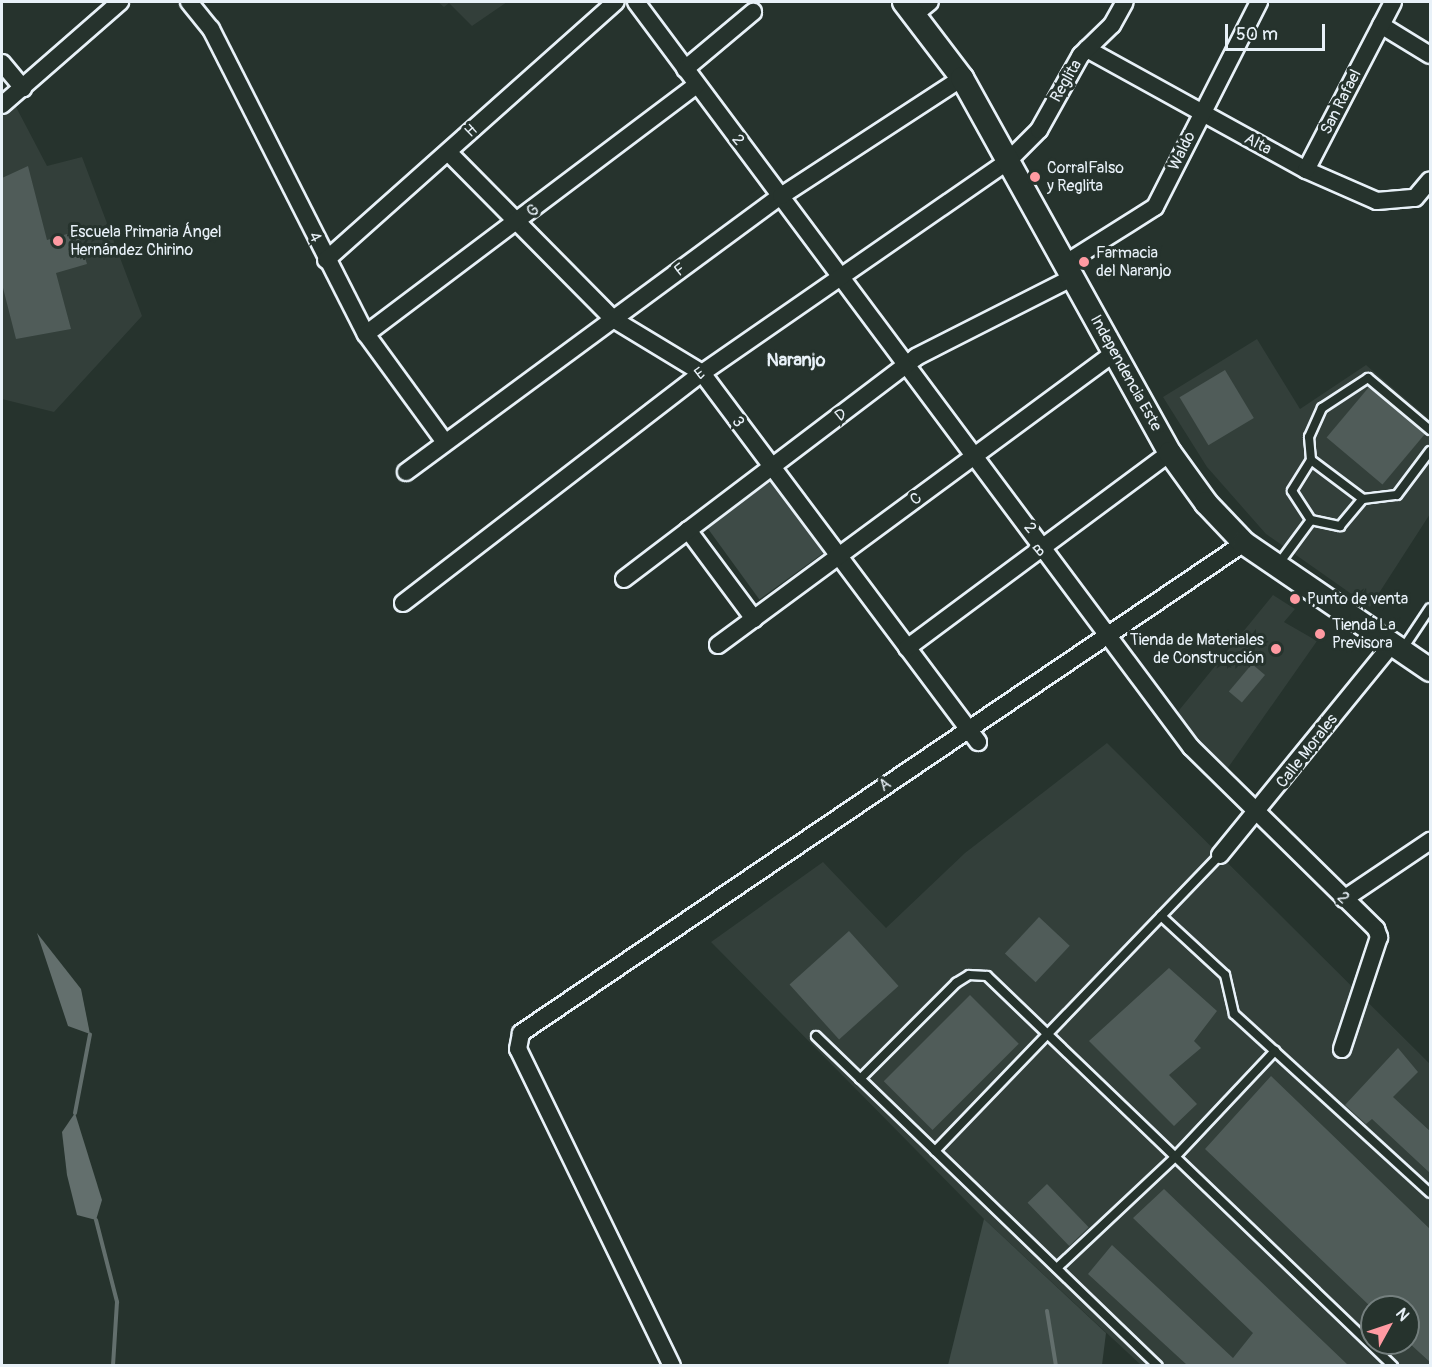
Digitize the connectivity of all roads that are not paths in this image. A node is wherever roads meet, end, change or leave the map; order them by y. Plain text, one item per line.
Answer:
1 (120, 2) edge
2 (189, 2) edge
3 (616, 2) edge
4 (636, 2) edge
5 (1125, 2) edge
6 (1259, 2) edge
7 (1393, 2) edge
8 (916, 6) edge
9 (753, 12) dead end
10 (1381, 25) junction
11 (1087, 49) junction
12 (1431, 55) edge
13 (2, 63) edge
14 (685, 69) junction
15 (962, 78) junction
16 (697, 85) junction
17 (23, 88) junction
18 (2, 105) edge
19 (1200, 114) junction
20 (448, 152) junction
21 (1008, 161) junction
22 (1306, 170) junction
23 (1431, 180) edge
24 (781, 196) junction
25 (516, 224) junction
26 (326, 260) junction
27 (1070, 270) junction
28 (837, 274) junction
29 (613, 318) junction
30 (366, 334) junction
31 (1114, 353) junction
32 (906, 365) junction
33 (702, 373) junction
34 (1431, 430) edge
35 (444, 441) junction
36 (1431, 451) edge
37 (1170, 453) junction
38 (975, 456) junction
39 (1311, 459) junction
40 (773, 468) junction
41 (406, 472) dead end
42 (1363, 499) junction
43 (1311, 520) junction
44 (688, 530) junction
45 (1244, 543) junction
46 (1044, 547) junction
47 (839, 556) junction
48 (1276, 566) junction
49 (624, 579) dead end
50 (404, 603) dead end
51 (1431, 608) edge
52 (754, 619) junction
53 (1107, 635) junction
54 (718, 645) dead end
55 (907, 648) junction
56 (1396, 648) junction
57 (1431, 670) edge
58 (968, 729) junction
59 (978, 742) dead end
60 (1256, 815) junction
61 (1431, 841) edge
62 (1220, 855) joint
63 (1344, 899) junction
64 (1161, 916) junction
65 (1047, 1034) junction
66 (816, 1036) dead end
67 (1342, 1049) dead end
68 (1275, 1052) junction
69 (860, 1079) junction
70 (935, 1151) junction
71 (1175, 1157) junction
72 (1431, 1193) edge
73 (1057, 1268) junction
74 (672, 1365) edge
75 (1158, 1365) edge
76 (1393, 1365) edge

1 - 17 street
2 - 26 street, 4
3 - 20 street, H
4 - 14 street, 2
5 - 11 street, Reglita
6 - 19 street, Waldo
7 - 10 street, San Rafael
8 - 15 main road, Independencia Este
9 - 14 street
10 - 12 street
10 - 22 street, San Rafael
11 - 19 street, Alta
11 - 21 street, Reglita
13 - 17 street
14 - 16 street, 2
15 - 21 main road, Independencia Este
15 - 24 street, F
16 - 24 street, 2
16 - 25 street, G
17 - 18 street
19 - 22 street, Alta
19 - 27 street, Waldo
20 - 25 street, 3
20 - 26 street, H
21 - 27 main road, Independencia Este
21 - 28 street, E
22 - 23 street, Alta
24 - 28 street, 2
24 - 29 street, F
25 - 29 street, 3
25 - 30 street, G
26 - 30 street, 4
27 - 31 main road, Independencia Este
27 - 32 street, D
28 - 32 street, 2
28 - 33 street, E
29 - 33 street, 3
29 - 35 street, F
30 - 35 street, 4
31 - 37 main road, Independencia Este
31 - 38 street, C
32 - 38 street, 2
32 - 40 street, D
33 - 40 street, 3
33 - 50 street, E
34 - 39 lane
35 - 41 street, F
36 - 42 lane
37 - 45 main road, Independencia Este
37 - 46 street, B
38 - 46 street, 2
38 - 47 street, C
39 - 42 lane
39 - 43 lane
40 - 44 street, D
40 - 47 street, 3
42 - 43 lane
43 - 48 lane
44 - 49 street, D
44 - 52 street
45 - 48 main road, Independencia Este
45 - 53 street, A
46 - 53 street, 2
46 - 55 street, B
47 - 52 street, C
47 - 55 street, 3
48 - 56 main road, Independencia Este
51 - 56 lane
52 - 54 street, C
53 - 58 street, A
53 - 60 street, 2
55 - 58 street, 3
56 - 57 main road, Independencia Este
56 - 60 street, Calle Morales
58 - 59 street, 3
58 - 74 street, A
60 - 62 street, Calle Morales
60 - 63 street, 2
61 - 63 street
62 - 64 lane
63 - 67 street, 2
64 - 65 lane
64 - 68 lane
65 - 69 lane
65 - 70 lane
65 - 71 lane
66 - 69 lane
68 - 71 lane
68 - 72 lane
69 - 70 lane
70 - 73 lane
71 - 73 lane
71 - 76 lane
73 - 75 lane

